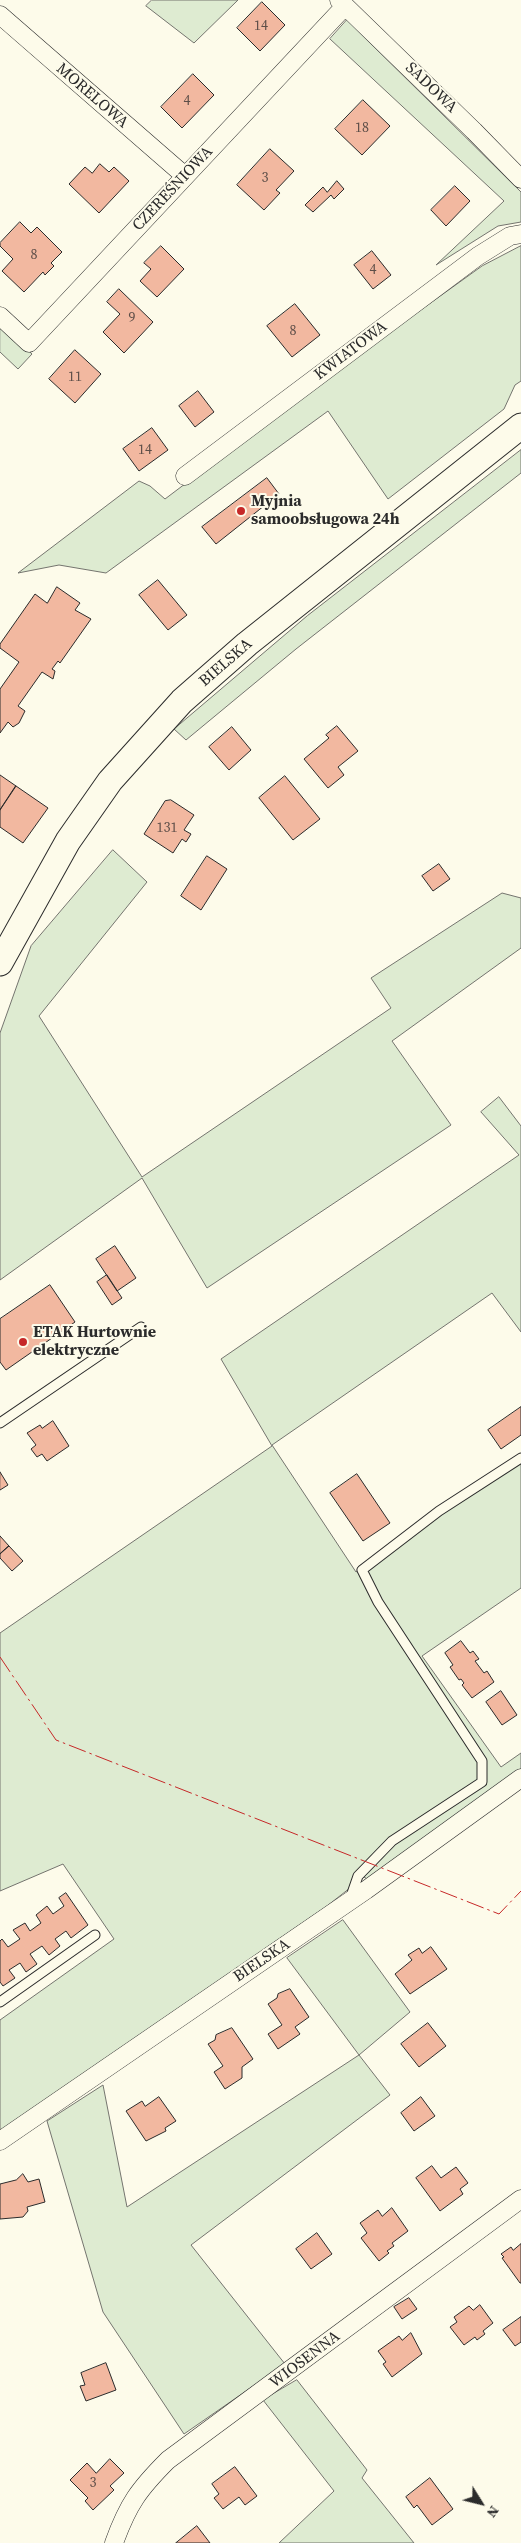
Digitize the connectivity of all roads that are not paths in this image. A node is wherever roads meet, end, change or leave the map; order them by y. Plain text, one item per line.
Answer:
1 (342, 3) edge
2 (0, 15) edge
3 (185, 176) junction
4 (521, 179) edge
5 (521, 234) edge
6 (0, 316) edge
7 (521, 426) edge
8 (185, 476) dead end
9 (0, 963) edge
10 (141, 1327) dead end
11 (0, 1423) edge
12 (521, 1458) edge
13 (521, 1778) edge
14 (349, 1902) junction
15 (95, 1935) dead end
16 (0, 2002) edge
17 (0, 2141) edge
18 (521, 2199) edge
19 (114, 2543) edge

1 - 3 street, CZEREŚNIOWA
1 - 4 street, SADOWA
2 - 3 street, MORELOWA
3 - 6 street, CZEREŚNIOWA
5 - 8 street, KWIATOWA
7 - 9 street, BIELSKA
10 - 11 lane
12 - 14 lane
13 - 14 street, BIELSKA
14 - 17 street, BIELSKA
15 - 16 lane
18 - 19 street, WIOSENNA

